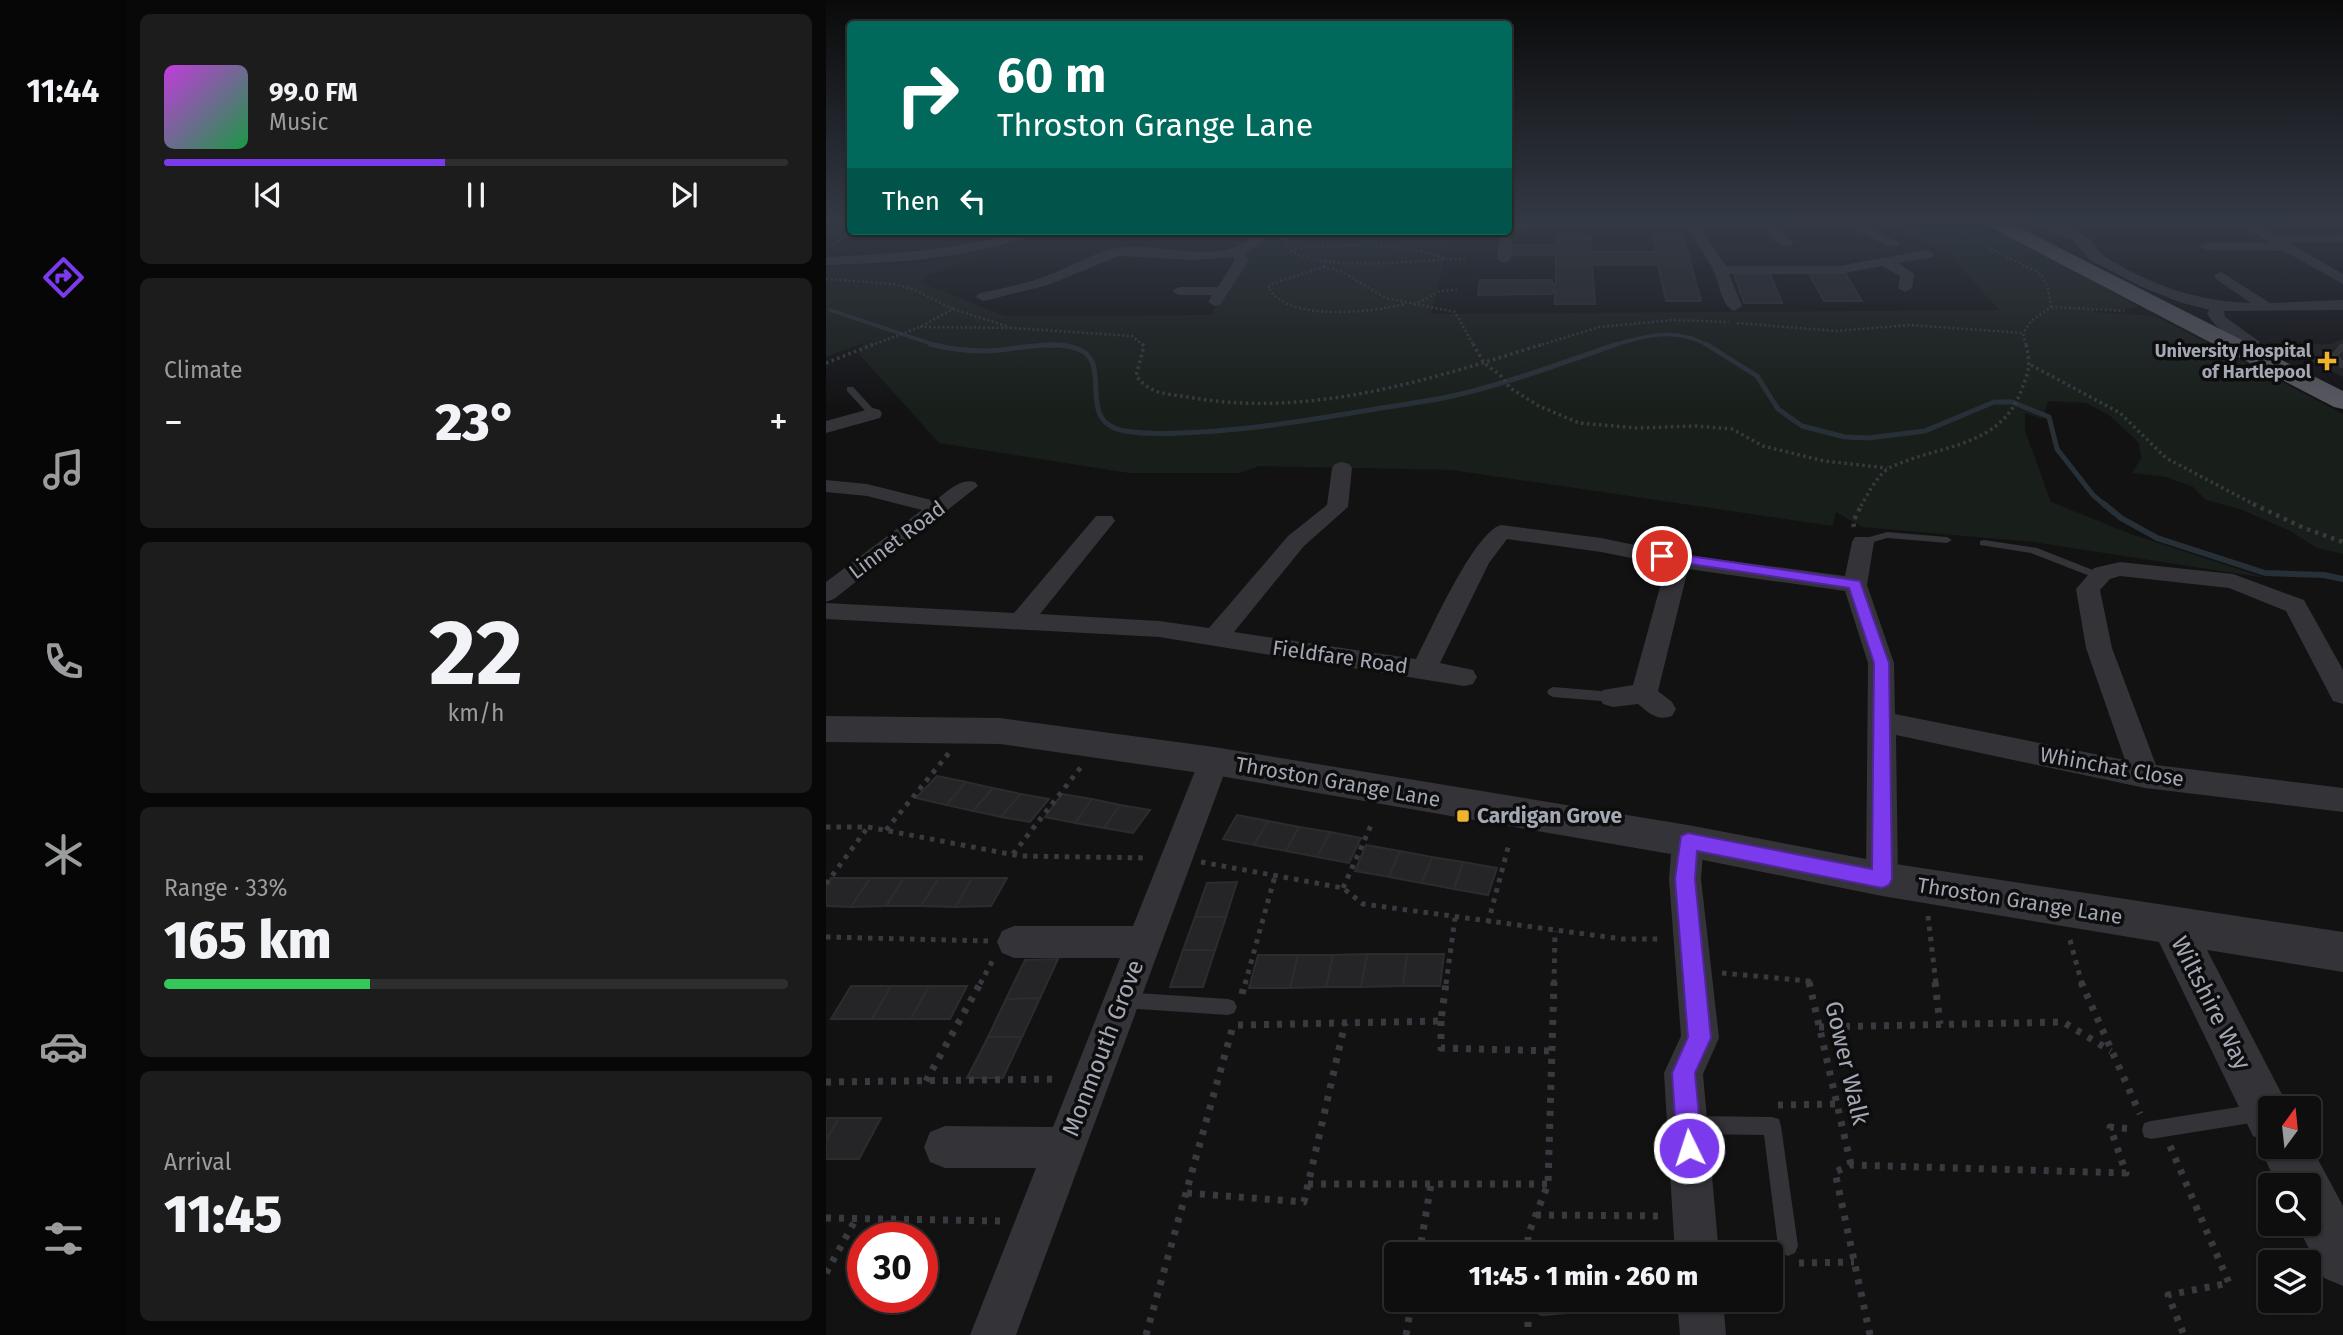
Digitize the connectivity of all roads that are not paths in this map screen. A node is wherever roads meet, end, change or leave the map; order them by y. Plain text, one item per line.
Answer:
1 (1036, 285) edge
2 (1226, 285) edge
3 (1726, 285) edge
4 (2117, 285) edge
5 (2139, 285) edge
6 (2153, 285) edge
7 (2234, 285) edge
8 (1179, 291) dead end
9 (983, 297) dead end
10 (1219, 297) joint
11 (2343, 304) edge
12 (1734, 306) dead end
13 (2264, 306) junction
14 (2220, 307) junction
15 (2252, 342) junction
16 (2343, 346) edge
17 (2343, 366) edge
18 (2343, 387) edge
19 (850, 389) dead end
20 (2343, 401) edge
21 (873, 414) joint
22 (826, 427) edge
23 (1342, 468) dead end
24 (826, 486) edge
25 (968, 486) dead end
26 (938, 508) junction
27 (1104, 521) dead end
28 (1947, 540) dead end
29 (1863, 542) joint
30 (1984, 543) dead end
31 (1679, 561) junction
32 (2099, 576) junction
33 (1855, 585) junction
34 (826, 594) edge
35 (826, 611) edge
36 (1020, 622) junction
37 (1214, 639) junction
38 (1424, 670) junction
39 (1464, 677) dead end
40 (2340, 682) edge
41 (1553, 692) dead end
42 (1613, 697) joint
43 (1883, 722) junction
44 (830, 734) edge
45 (1214, 761) junction
46 (2145, 776) junction
47 (2343, 800) edge
48 (1688, 841) junction
49 (1882, 879) junction
50 (2172, 925) junction
51 (1008, 942) road end
52 (1144, 942) junction
53 (2343, 952) edge
54 (1122, 1000) junction
55 (1235, 1006) road end
56 (2258, 1096) edge
57 (1688, 1125) junction
58 (2258, 1126) edge
59 (2153, 1130) road end
60 (945, 1147) dead end
61 (1065, 1148) junction
62 (2321, 1218) edge
63 (1696, 1242) edge
64 (1786, 1254) road end
65 (2343, 1259) edge
66 (1701, 1312) edge
67 (993, 1335) edge
68 (1703, 1335) edge

1 - 9 street
2 - 10 street
3 - 12 street
4 - 20 highway
5 - 15 highway
6 - 14 street
7 - 13 street
8 - 10 street
11 - 13 street
13 - 14 street
14 - 15 street
15 - 18 highway
16 - 17 lane
19 - 21 lane
21 - 22 street
23 - 37 street
24 - 26 street
25 - 26 street, Linnet Road
26 - 34 street, Linnet Road
27 - 36 street
28 - 29 lane
29 - 33 street
30 - 32 lane
31 - 33 street, Fieldfare Road
31 - 38 street, Fieldfare Road
31 - 42 street
32 - 40 street
32 - 46 street
33 - 43 street
35 - 36 street, Fieldfare Road
36 - 37 street, Fieldfare Road
37 - 38 street, Fieldfare Road
38 - 39 street
41 - 42 lane
43 - 46 street, Whinchat Close
43 - 49 street
44 - 45 street, Throston Grange Lane
45 - 48 street, Throston Grange Lane
45 - 52 street, Monmouth Grove
46 - 47 street, Whinchat Close
48 - 49 street, Throston Grange Lane
48 - 57 street
49 - 50 street, Throston Grange Lane
50 - 53 street, Throston Grange Lane
50 - 56 street, Wiltshire Way
51 - 52 street
52 - 54 street, Monmouth Grove
54 - 55 lane
54 - 61 street, Monmouth Grove
57 - 63 street
57 - 64 lane
58 - 59 lane
60 - 61 street
61 - 67 street, Monmouth Grove
62 - 65 street
66 - 68 street

